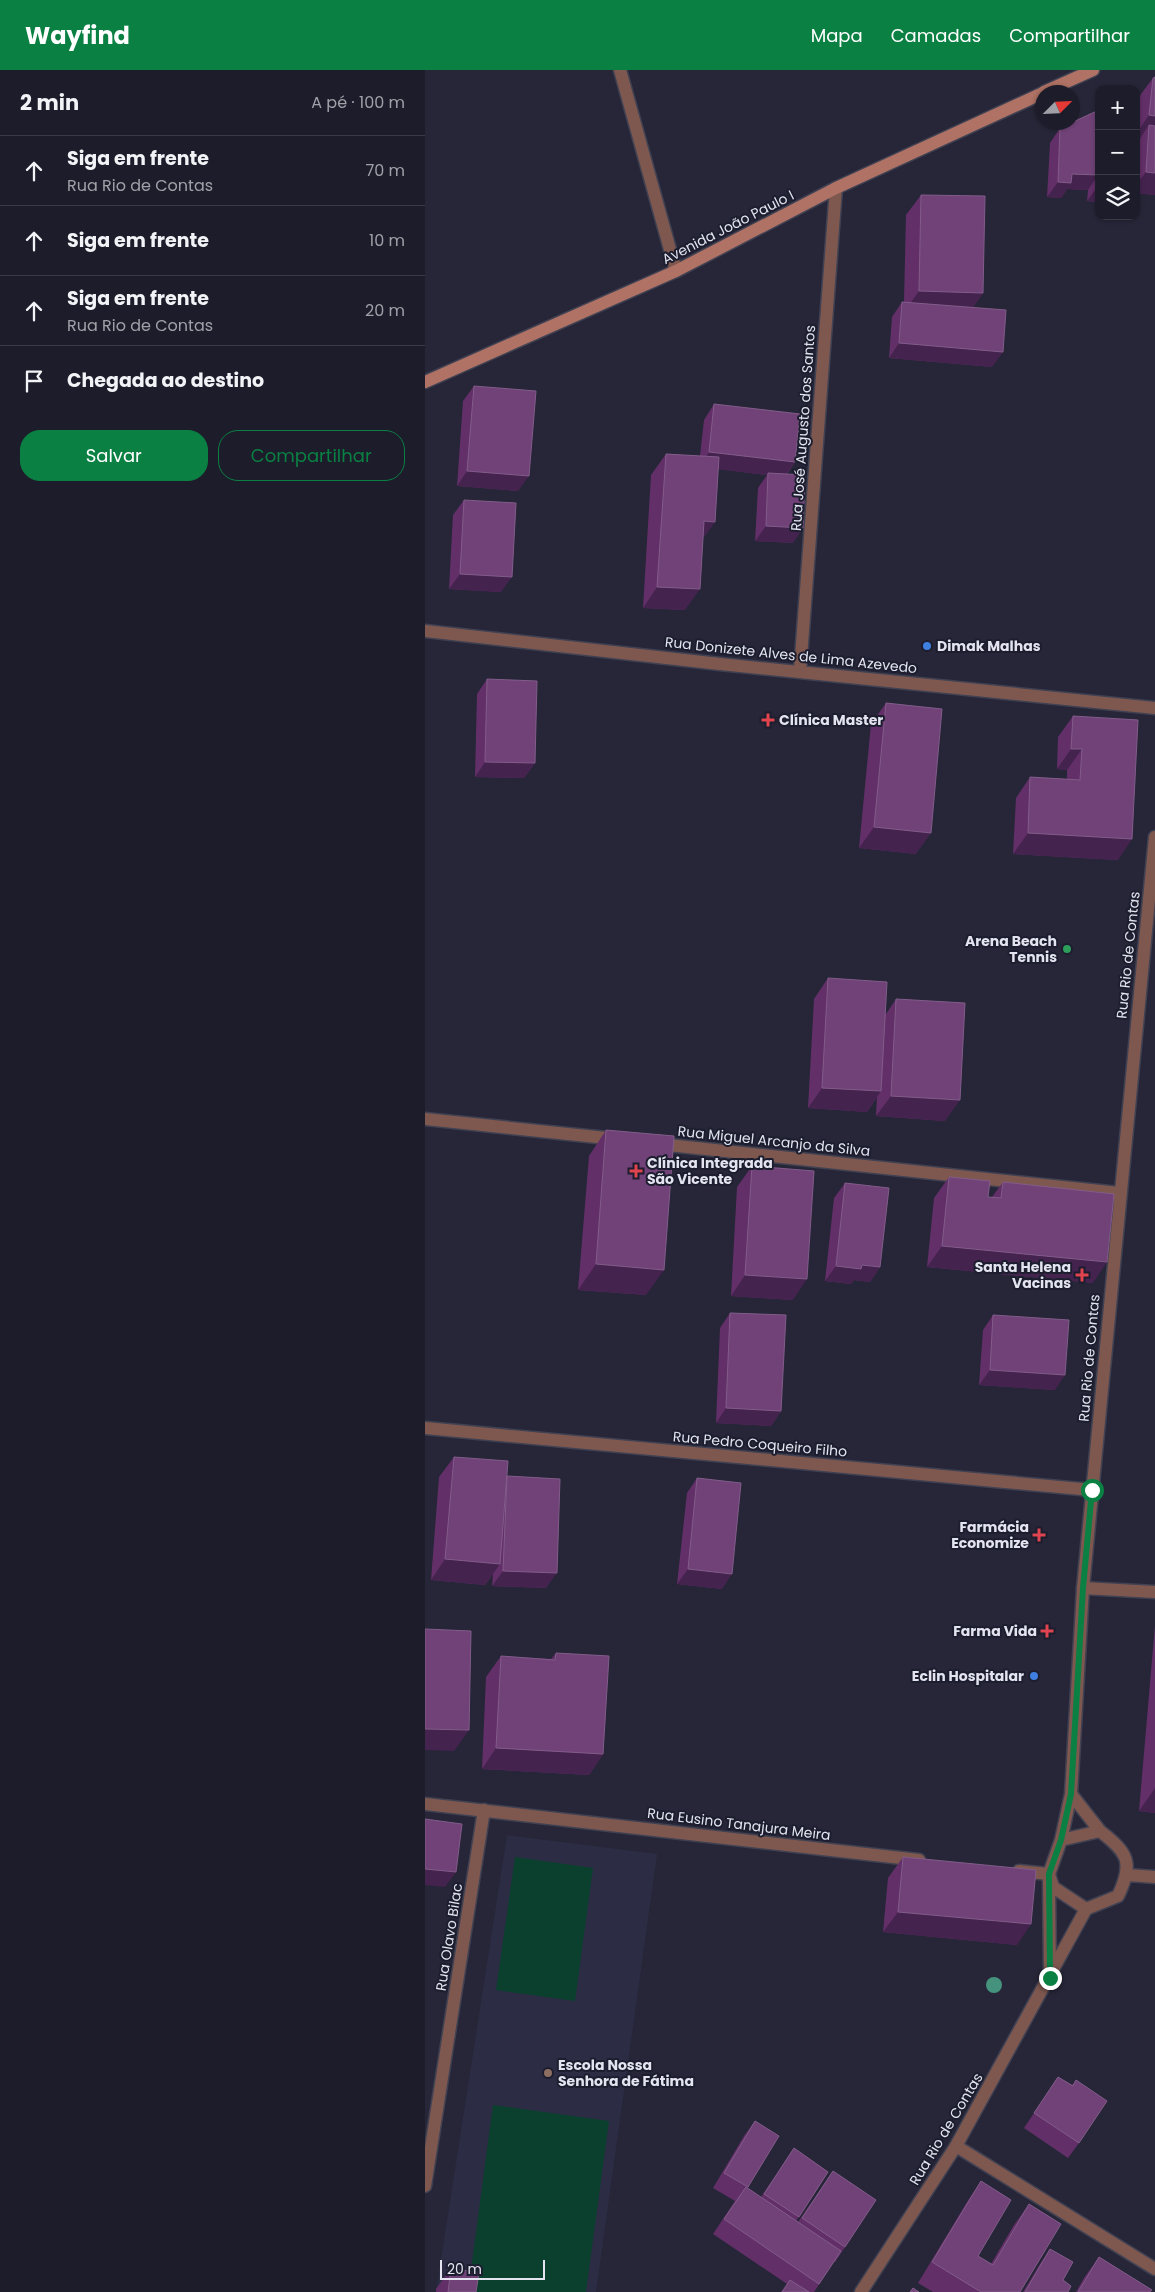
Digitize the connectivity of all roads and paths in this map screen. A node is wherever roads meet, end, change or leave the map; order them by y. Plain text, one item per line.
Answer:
1 (620, 70) edge
2 (1093, 70) edge
3 (1060, 85) edge
4 (1035, 97) edge
5 (836, 188) junction
6 (676, 271) junction
7 (425, 382) edge
8 (425, 631) edge
9 (799, 671) junction
10 (1155, 708) edge
11 (1155, 837) edge
12 (425, 1119) edge
13 (1119, 1193) junction
14 (425, 1428) edge
15 (1092, 1490) junction
16 (1083, 1588) junction
17 (1155, 1592) edge
18 (1071, 1794) junction
19 (425, 1804) edge
20 (484, 1810) junction
21 (1100, 1831) junction
22 (1061, 1840) junction
23 (930, 1861) edge
24 (1009, 1870) edge
25 (1049, 1874) junction
26 (1128, 1874) junction
27 (1155, 1878) edge
28 (1087, 1909) junction
29 (1050, 1978) junction
30 (956, 2146) junction
31 (425, 2186) edge
32 (1155, 2269) edge
33 (861, 2292) edge

1 - 6 street
2 - 3 main road, Avenida João Paulo I
4 - 5 main road, Avenida João Paulo I
5 - 6 main road, Avenida João Paulo I
5 - 9 street, Rua José Augusto dos Santos
6 - 7 main road, Avenida João Paulo I
8 - 9 street, Rua Donizete Alves de Lima Azevedo
9 - 10 street, Rua Donizete Alves de Lima Azevedo
11 - 13 street, Rua Rio de Contas
12 - 13 street, Rua Miguel Arcanjo da Silva
13 - 15 street, Rua Rio de Contas
14 - 15 street, Rua Pedro Coqueiro Filho
15 - 16 street, Rua Rio de Contas
16 - 17 street
16 - 18 street, Rua Rio de Contas
18 - 21 street
18 - 22 street, Rua Rio de Contas
19 - 20 street, Rua Eusino Tanajura Meira
20 - 23 street, Rua Eusino Tanajura Meira
20 - 31 street, Rua Olavo Bilac
21 - 22 street
21 - 26 street
22 - 25 street
24 - 25 street
25 - 28 street
25 - 29 street, Rua Rio de Contas
26 - 27 street
26 - 28 street
28 - 29 street, Rua Rio de Contas
29 - 30 street, Rua Rio de Contas
30 - 32 street
30 - 33 street, Rua Rio de Contas

